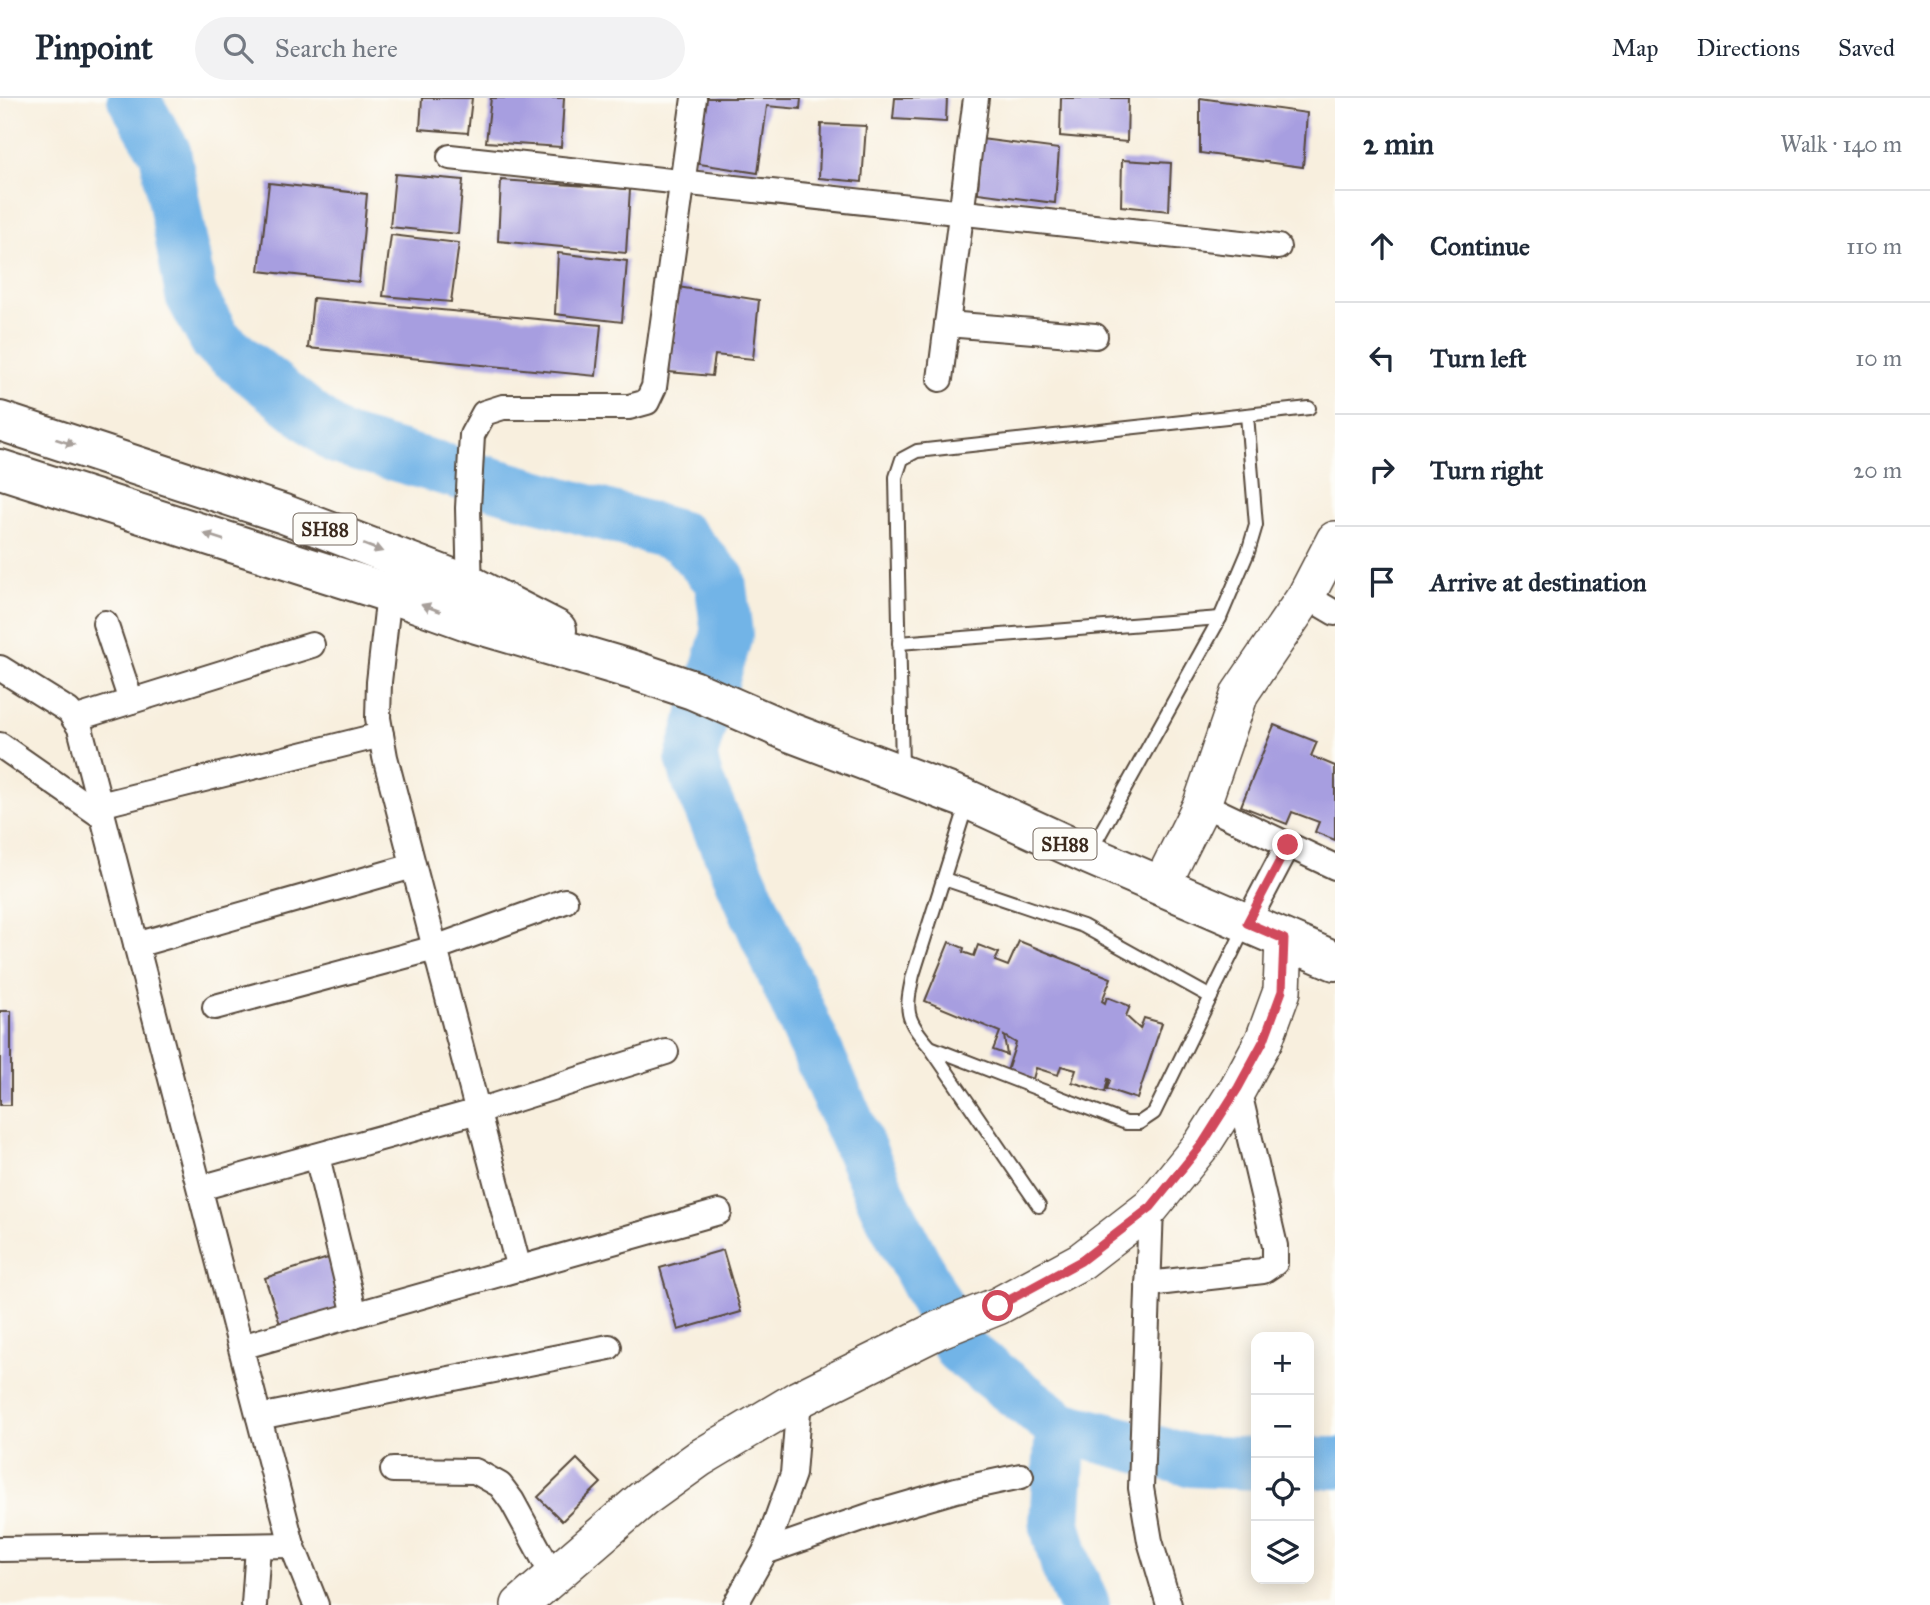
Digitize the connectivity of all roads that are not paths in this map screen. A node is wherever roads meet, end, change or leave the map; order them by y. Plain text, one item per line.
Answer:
1 (694, 98) edge
2 (976, 98) edge
3 (450, 157) dead end
4 (683, 183) junction
5 (961, 213) junction
6 (1278, 247) dead end
7 (947, 324) junction
8 (1095, 336) dead end
9 (940, 379) dead end
10 (1309, 408) dead end
11 (1247, 415) junction
12 (0, 421) edge
13 (0, 469) edge
14 (1335, 540) edge
15 (470, 585) junction
16 (389, 593) junction
17 (1321, 605) edge
18 (1220, 618) junction
19 (105, 622) dead end
20 (470, 622) junction
21 (900, 643) junction
22 (312, 645) dead end
23 (0, 668) edge
24 (636, 671) junction
25 (131, 701) junction
26 (74, 719) junction
27 (381, 735) junction
28 (0, 745) edge
29 (902, 775) junction
30 (969, 800) junction
31 (1202, 804) junction
32 (102, 811) junction
33 (1288, 845) junction
34 (1089, 855) junction
35 (413, 866) junction
36 (1335, 867) edge
37 (944, 879) junction
38 (1161, 886) junction
39 (565, 901) dead end
40 (1247, 923) junction
41 (1284, 939) junction
42 (136, 945) junction
43 (435, 948) junction
44 (1335, 961) edge
45 (1211, 997) junction
46 (215, 1007) dead end
47 (930, 1047) junction
48 (666, 1052) dead end
49 (1238, 1088) junction
50 (478, 1111) junction
51 (317, 1156) junction
52 (200, 1188) junction
53 (1039, 1206) dead end
54 (1151, 1207) junction
55 (719, 1212) dead end
56 (519, 1269) junction
57 (1148, 1284) junction
58 (355, 1315) junction
59 (241, 1346) junction
60 (609, 1347) dead end
61 (799, 1399) junction
62 (259, 1417) junction
63 (393, 1470) dead end
64 (1021, 1476) dead end
65 (292, 1545) junction
66 (258, 1546) junction
67 (0, 1549) edge
68 (765, 1552) junction
69 (553, 1576) junction
70 (254, 1605) edge
71 (316, 1605) edge
72 (520, 1605) edge
73 (735, 1605) edge
74 (1169, 1605) edge

1 - 4 street
2 - 5 street
3 - 4 street
4 - 5 street
4 - 15 street
5 - 6 street
5 - 7 street
7 - 8 street
7 - 9 street
10 - 11 lane
11 - 18 lane
11 - 21 lane
12 -> 15 main road, SH88
16 -> 13 main road, SH88
14 - 17 main road
15 - 20 street
15 - 24 main road, SH88
20 -> 16 main road, SH88
16 - 27 street
17 - 31 main road
18 - 21 lane
18 - 34 lane
19 - 25 street
20 - 24 main road, SH88
21 - 29 lane
22 - 25 street
23 - 26 street
24 - 29 main road, SH88
25 - 26 street
26 - 32 street
27 - 32 street
27 - 35 street
28 - 32 street
29 - 30 main road, SH88
30 - 34 main road, SH88
30 - 37 lane
31 - 33 street
31 - 38 main road
32 - 42 street
33 - 36 street
33 - 40 street
34 - 38 main road, SH88
35 - 42 street
35 - 43 street
37 - 45 lane
37 - 47 lane
38 - 40 main road, SH88
39 - 43 street
40 - 41 main road, SH88
40 - 45 lane
41 - 44 main road, SH88
41 - 49 main road
42 - 52 street
43 - 46 street
43 - 50 street
45 - 47 lane
47 - 53 lane
48 - 50 street
49 - 54 main road
49 - 57 street
50 - 51 street
50 - 56 street
51 - 52 street
51 - 58 street
52 - 59 street
54 - 57 street
54 - 61 main road
55 - 56 street
56 - 58 street
57 - 74 street
58 - 59 street
59 - 62 street
60 - 62 street
61 - 68 street
61 - 69 main road
62 - 65 street
63 - 69 street
64 - 68 street
65 - 66 street
65 - 71 street
66 - 67 street
66 - 70 street
68 - 73 street
69 - 72 main road

